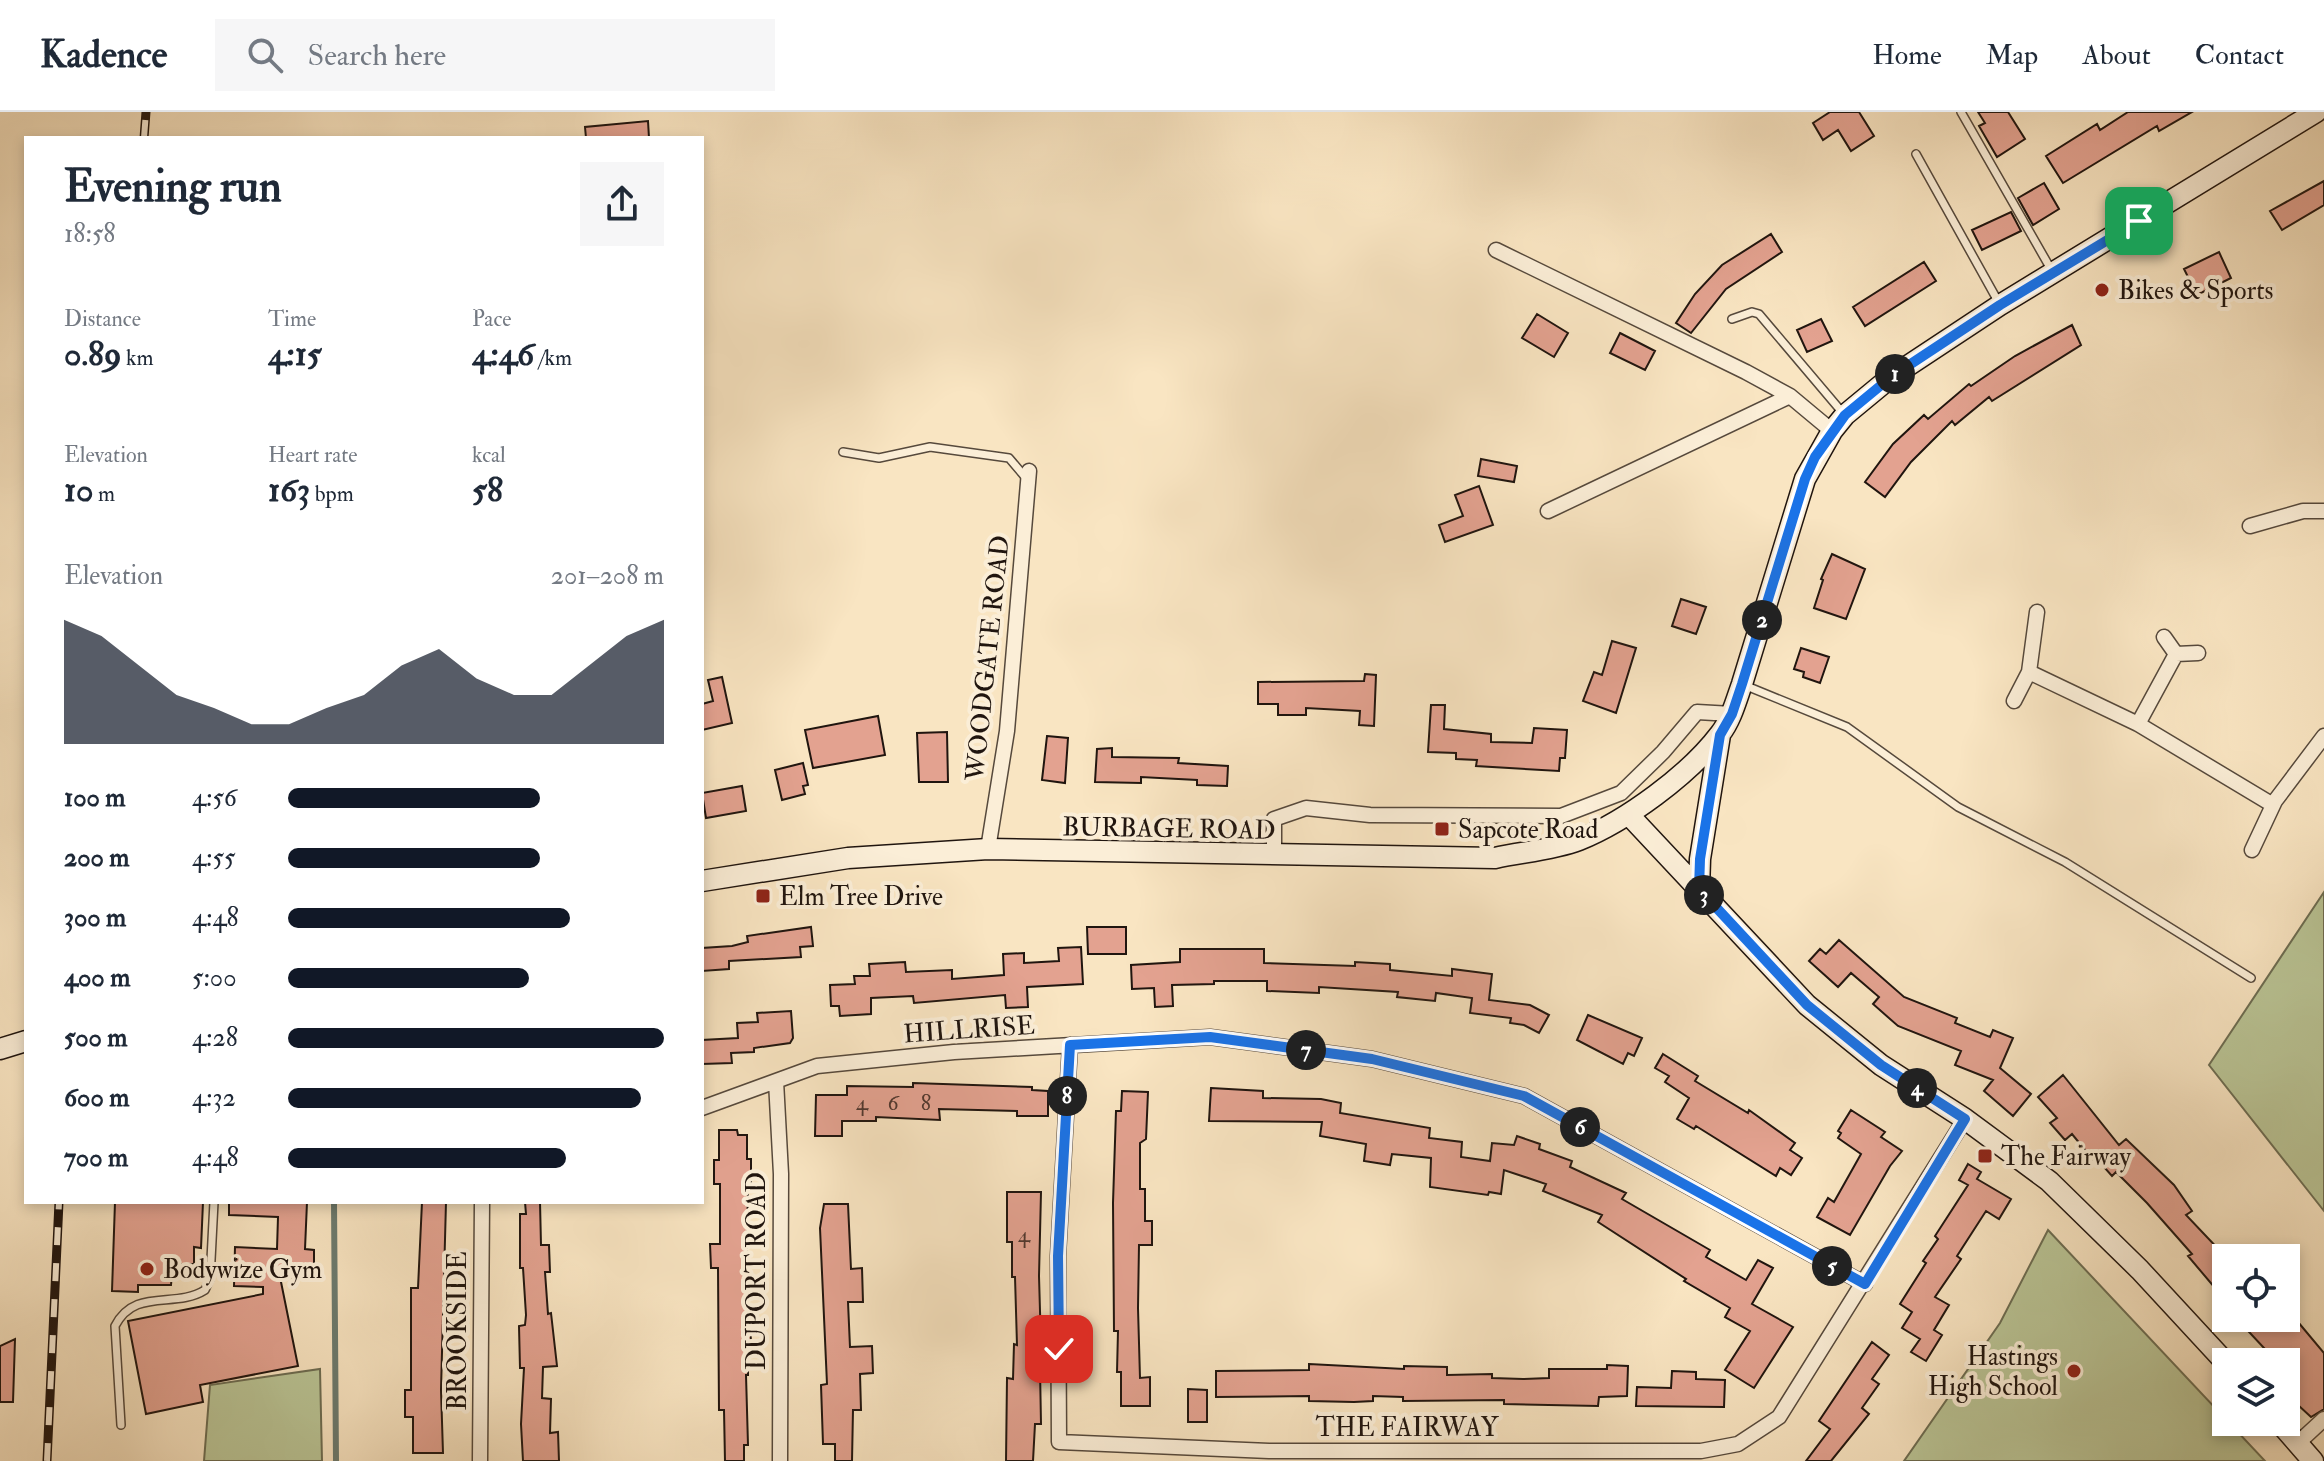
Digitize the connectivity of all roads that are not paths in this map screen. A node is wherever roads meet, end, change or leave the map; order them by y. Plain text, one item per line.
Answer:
1 (1961, 112) edge
2 (2316, 112) edge
3 (1916, 154) dead end
4 (1496, 250) dead end
5 (2053, 273) junction
6 (2000, 305) junction
7 (1732, 319) dead end
8 (1790, 396) junction
9 (1838, 423) junction
10 (843, 452) dead end
11 (1028, 475) joint
12 (1548, 511) dead end
13 (2324, 511) edge
14 (2250, 526) dead end
15 (2037, 612) dead end
16 (2164, 637) dead end
17 (2198, 653) dead end
18 (2176, 654) junction
19 (2029, 672) junction
20 (1742, 684) junction
21 (2014, 701) dead end
22 (1732, 714) junction
23 (2138, 724) junction
24 (1720, 735) junction
25 (2324, 736) edge
26 (2273, 805) junction
27 (1629, 815) junction
28 (988, 849) junction
29 (2252, 850) dead end
30 (1274, 856) junction
31 (704, 881) edge
32 (1699, 889) junction
33 (2251, 978) dead end
34 (24, 1041) edge
35 (1070, 1045) junction
36 (0, 1049) edge
37 (776, 1081) junction
38 (704, 1107) edge
39 (1965, 1119) junction
40 (214, 1204) edge
41 (482, 1204) edge
42 (1865, 1284) junction
43 (2212, 1348) edge
44 (2324, 1419) edge
45 (121, 1425) dead end
46 (2292, 1436) edge
47 (2298, 1443) junction
48 (480, 1461) edge
49 (780, 1461) edge
50 (2313, 1461) edge

1 - 5 lane
2 - 5 main road
3 - 6 lane
4 - 8 street
5 - 6 main road
6 - 9 main road
7 - 9 lane
8 - 9 street
8 - 12 street
9 - 20 main road
10 - 11 lane
11 - 28 street, WOODGATE ROAD
13 - 14 street
15 - 19 street
16 - 18 street
17 - 18 street
18 - 23 street
19 - 21 street
19 - 23 street
20 - 22 main road
20 - 33 lane
22 - 24 main road
22 - 30 street
23 - 26 street
24 - 27 main road
24 - 32 main road
25 - 26 street
26 - 29 street
27 - 30 main road, BURBAGE ROAD
27 - 32 main road
28 - 30 main road, BURBAGE ROAD
28 - 31 main road, BURBAGE ROAD
32 - 39 main road
34 - 36 main road
35 - 37 street, HILLRISE
35 - 42 street, HILLRISE
35 - 42 street, THE FAIRWAY
37 - 38 street, HILLRISE
37 - 49 street, DUPORT ROAD
39 - 42 street, THE FAIRWAY
39 - 43 main road
40 - 45 lane
41 - 48 street, BROOKSIDE
44 - 47 street
46 - 47 main road
47 - 50 main road

